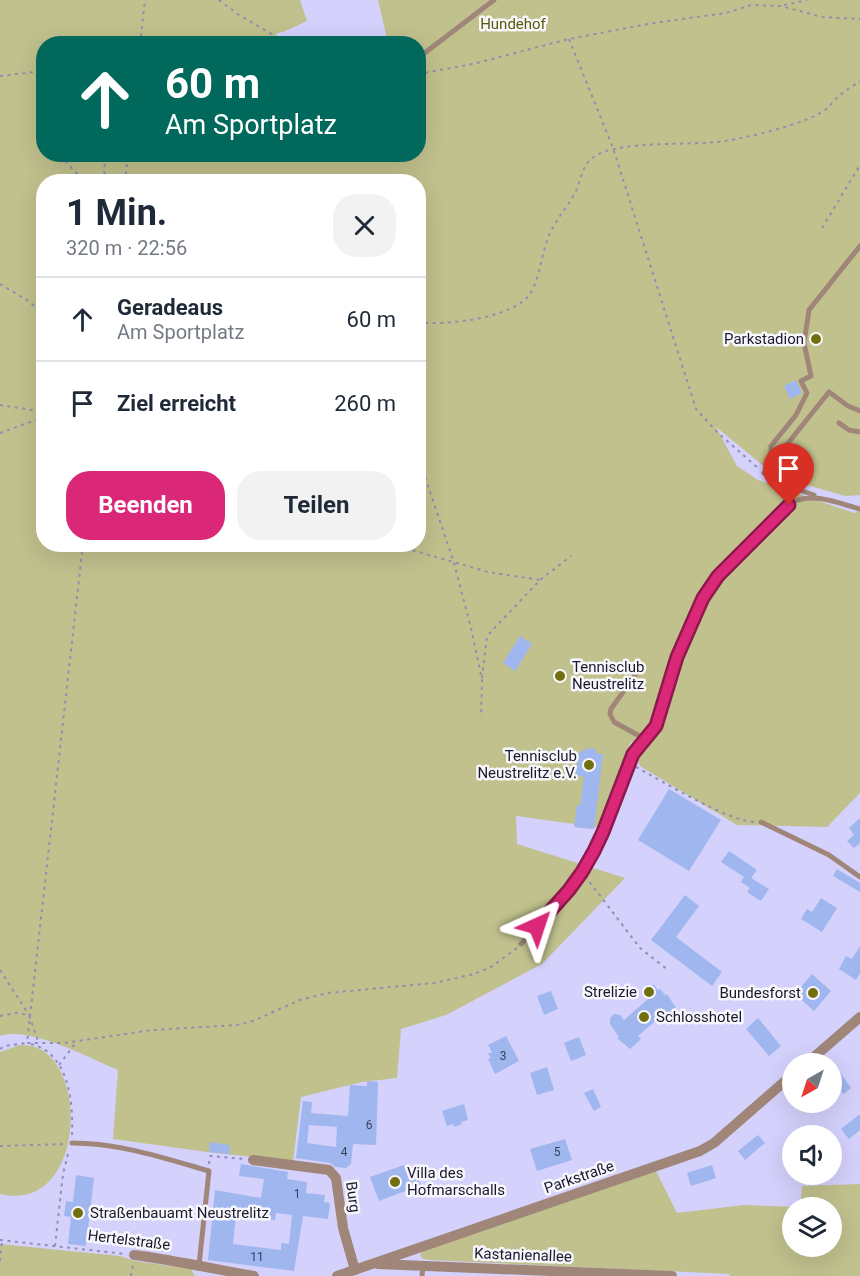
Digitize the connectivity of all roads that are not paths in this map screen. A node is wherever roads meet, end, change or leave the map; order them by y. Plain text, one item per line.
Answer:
1 (494, 0) edge
2 (426, 52) edge
3 (860, 246) edge
4 (860, 411) edge
5 (839, 423) dead end
6 (860, 432) edge
7 (800, 451) dead end
8 (779, 453) junction
9 (771, 463) junction
10 (822, 498) junction
11 (860, 509) edge
12 (638, 671) dead end
13 (645, 739) junction
14 (761, 822) road end
15 (860, 877) edge
16 (522, 944) road end
17 (860, 1017) edge
18 (819, 1053) edge
19 (782, 1085) edge
20 (72, 1143) road end
21 (252, 1160) road end
22 (134, 1255) road end
23 (372, 1264) junction
24 (355, 1270) junction
25 (200, 1271) edge
26 (423, 1271) edge
27 (254, 1276) edge
28 (337, 1276) edge
29 (672, 1276) edge

1 - 2 lane
3 - 9 lane
4 - 8 lane
5 - 6 lane
7 - 8 lane
8 - 9 lane
9 - 10 lane
10 - 11 lane
10 - 13 lane
12 - 13 lane
13 - 16 lane
14 - 15 lane
17 - 18 street
19 - 23 street, Parkstraße
20 - 25 lane
21 - 24 street, Burg
22 - 25 street, Hertelstraße
23 - 24 street, Parkstraße
23 - 26 street, Kastanienallee
24 - 28 street
25 - 27 street, Hertelstraße
26 - 29 street, Kastanienallee

